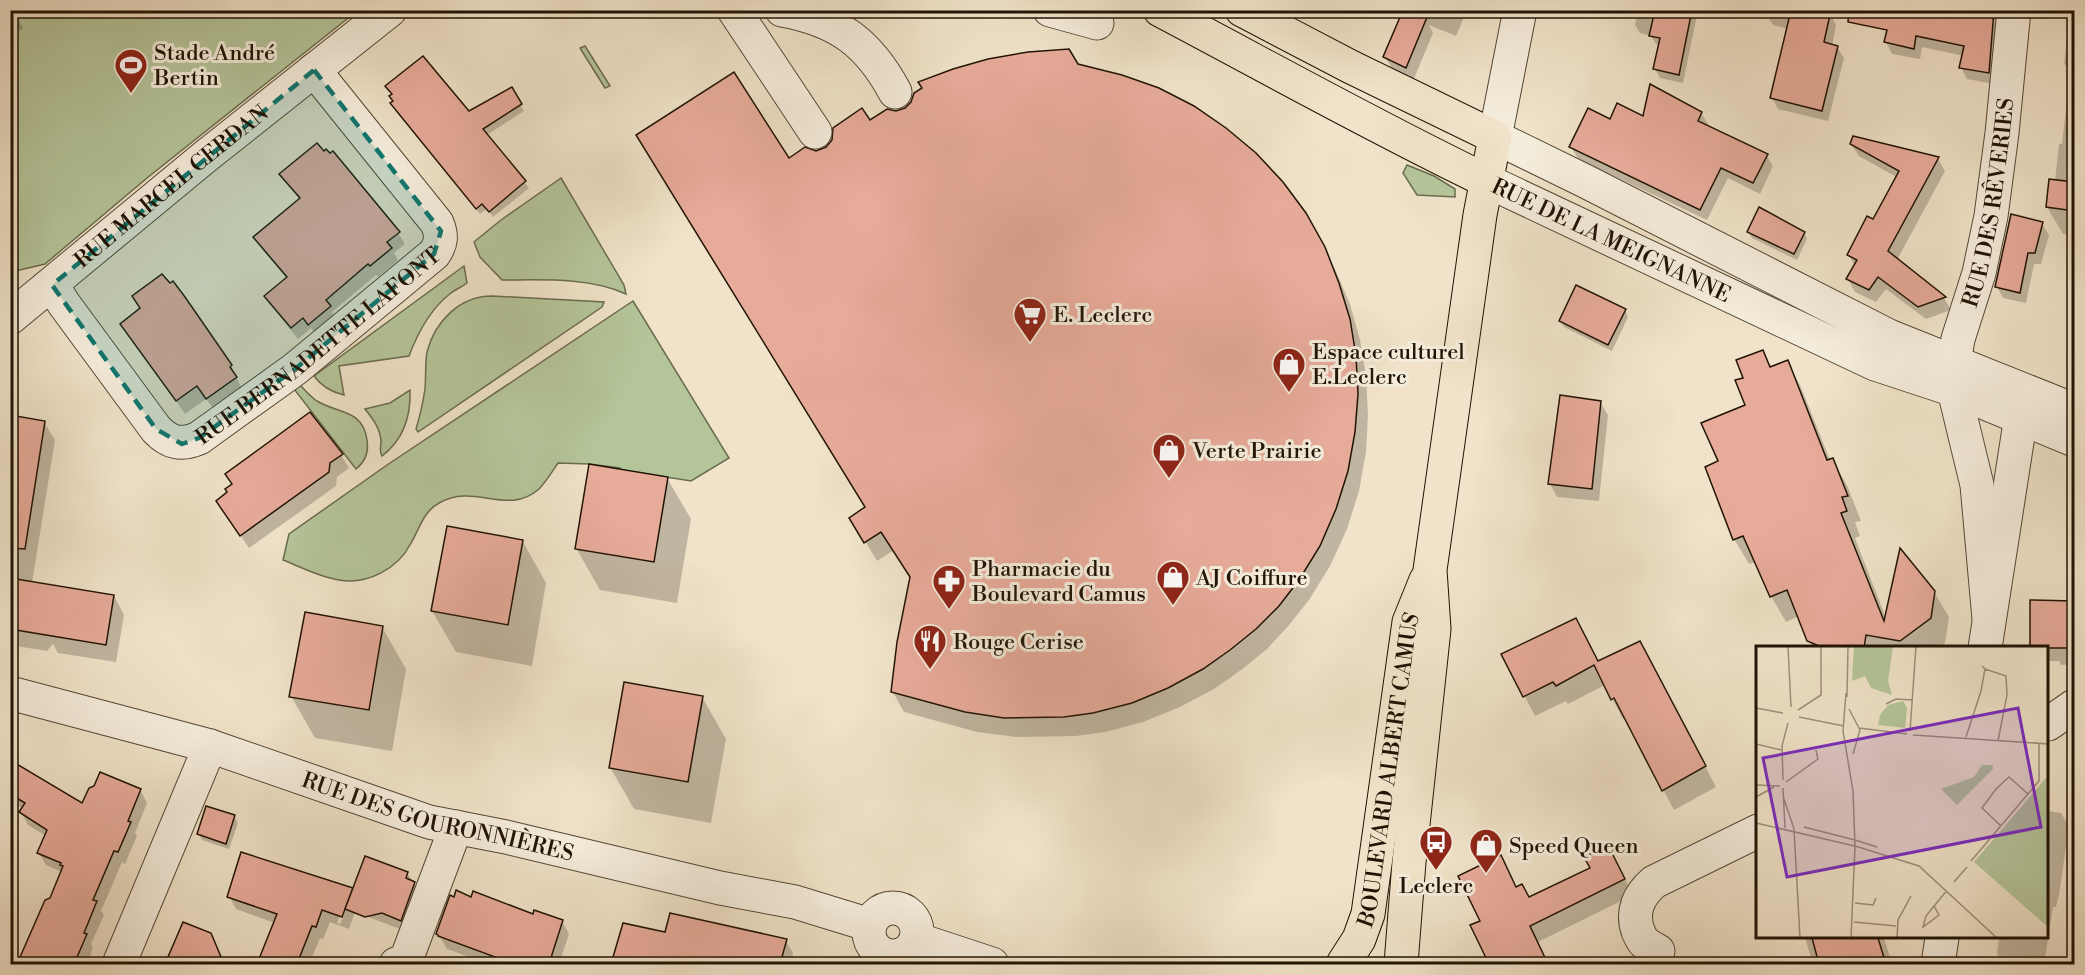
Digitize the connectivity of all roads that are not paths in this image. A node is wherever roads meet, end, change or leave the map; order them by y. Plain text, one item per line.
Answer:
1 (390, 10) edge
2 (734, 10) edge
3 (782, 10) edge
4 (1050, 10) edge
5 (1160, 10) edge
6 (1242, 10) edge
7 (1520, 10) edge
8 (2014, 10) edge
9 (1097, 22) dead end
10 (314, 70) junction
11 (895, 93) dead end
12 (814, 132) dead end
13 (1495, 137) junction
14 (1485, 180) junction
15 (52, 285) junction
16 (10, 318) edge
17 (1954, 377) junction
18 (2023, 404) junction
19 (2074, 410) edge
20 (2074, 440) edge
21 (1430, 570) junction
22 (1987, 633) edge
23 (10, 693) edge
24 (2074, 706) edge
25 (2049, 723) edge
26 (2049, 724) edge
27 (2074, 736) edge
28 (210, 746) junction
29 (456, 827) junction
30 (1756, 832) edge
31 (870, 925) junction
32 (916, 939) junction
33 (1942, 939) edge
34 (1658, 951) dead end
35 (884, 960) edge
36 (119, 964) edge
37 (396, 964) edge
38 (992, 964) edge
39 (1343, 964) edge
40 (1401, 964) edge
41 (1938, 964) edge

1 - 10 street, RUE MARCEL CERDAN
2 - 12 street
3 - 11 street
4 - 9 street
5 - 14 main road, RUE DE LA MEIGNANNE
6 - 13 main road, RUE DE LA MEIGNANNE
7 - 13 street, BOULEVARD ALBERT CAMUS
8 - 17 street, RUE DES RÊVERIES
10 - 15 street, RUE MARCEL CERDAN
10 - 15 street, RUE BERNADETTE LAFONT
13 - 14 main road, BOULEVARD ALBERT CAMUS
13 - 17 street, RUE DE LA MEIGNANNE
14 - 17 street, RUE DE LA MEIGNANNE
14 - 21 main road, BOULEVARD ALBERT CAMUS
15 - 16 street, RUE MARCEL CERDAN
17 - 18 street, RUE DE LA MEIGNANNE
17 - 22 street
18 - 19 street, RUE DE LA MEIGNANNE
18 - 20 street, RUE DE LA MEIGNANNE
18 - 22 street
21 - 39 main road, BOULEVARD ALBERT CAMUS
21 - 40 main road, BOULEVARD ALBERT CAMUS
23 - 28 street, RUE DES GOURONNIÈRES
24 - 25 street
26 - 27 street
28 - 29 street, RUE DES GOURONNIÈRES
28 - 36 street
29 - 31 street, RUE DES GOURONNIÈRES
29 - 37 street
30 - 34 street
31 - 32 street
31 - 35 street
32 - 35 street
32 - 38 street
33 - 41 street

